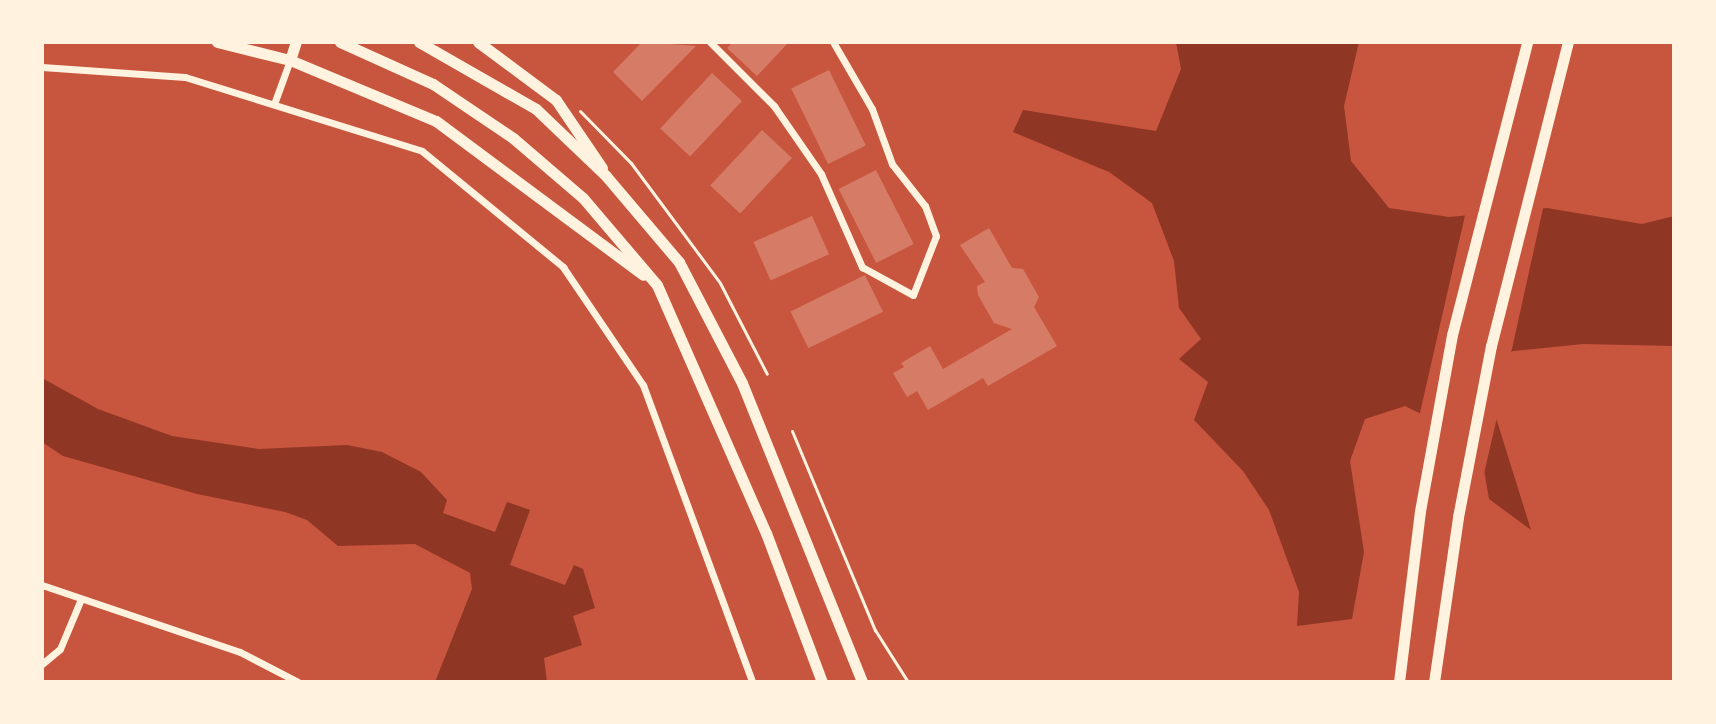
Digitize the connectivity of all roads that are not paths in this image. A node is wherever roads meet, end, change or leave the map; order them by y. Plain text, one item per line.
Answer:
1 (217, 42) edge
2 (296, 42) edge
3 (340, 42) edge
4 (419, 42) edge
5 (478, 42) edge
6 (710, 42) edge
7 (833, 42) edge
8 (1527, 42) edge
9 (1568, 42) edge
10 (290, 60) junction
11 (42, 67) edge
12 (274, 104) junction
13 (606, 176) junction
14 (657, 285) junction
15 (42, 585) edge
16 (81, 599) junction
17 (42, 664) edge
18 (298, 682) edge
19 (752, 682) edge
20 (822, 682) edge
21 (862, 682) edge
22 (1399, 682) edge
23 (1434, 682) edge

1 - 10 main road
2 - 10 main road
3 - 14 main road
4 - 13 main road
5 - 13 main road
6 - 7 street
8 - 22 main road
9 - 23 main road
10 - 12 street
10 - 14 main road
11 - 12 street
12 - 19 street
13 - 21 main road
14 - 20 main road
15 - 16 street
16 - 17 street
16 - 18 street

